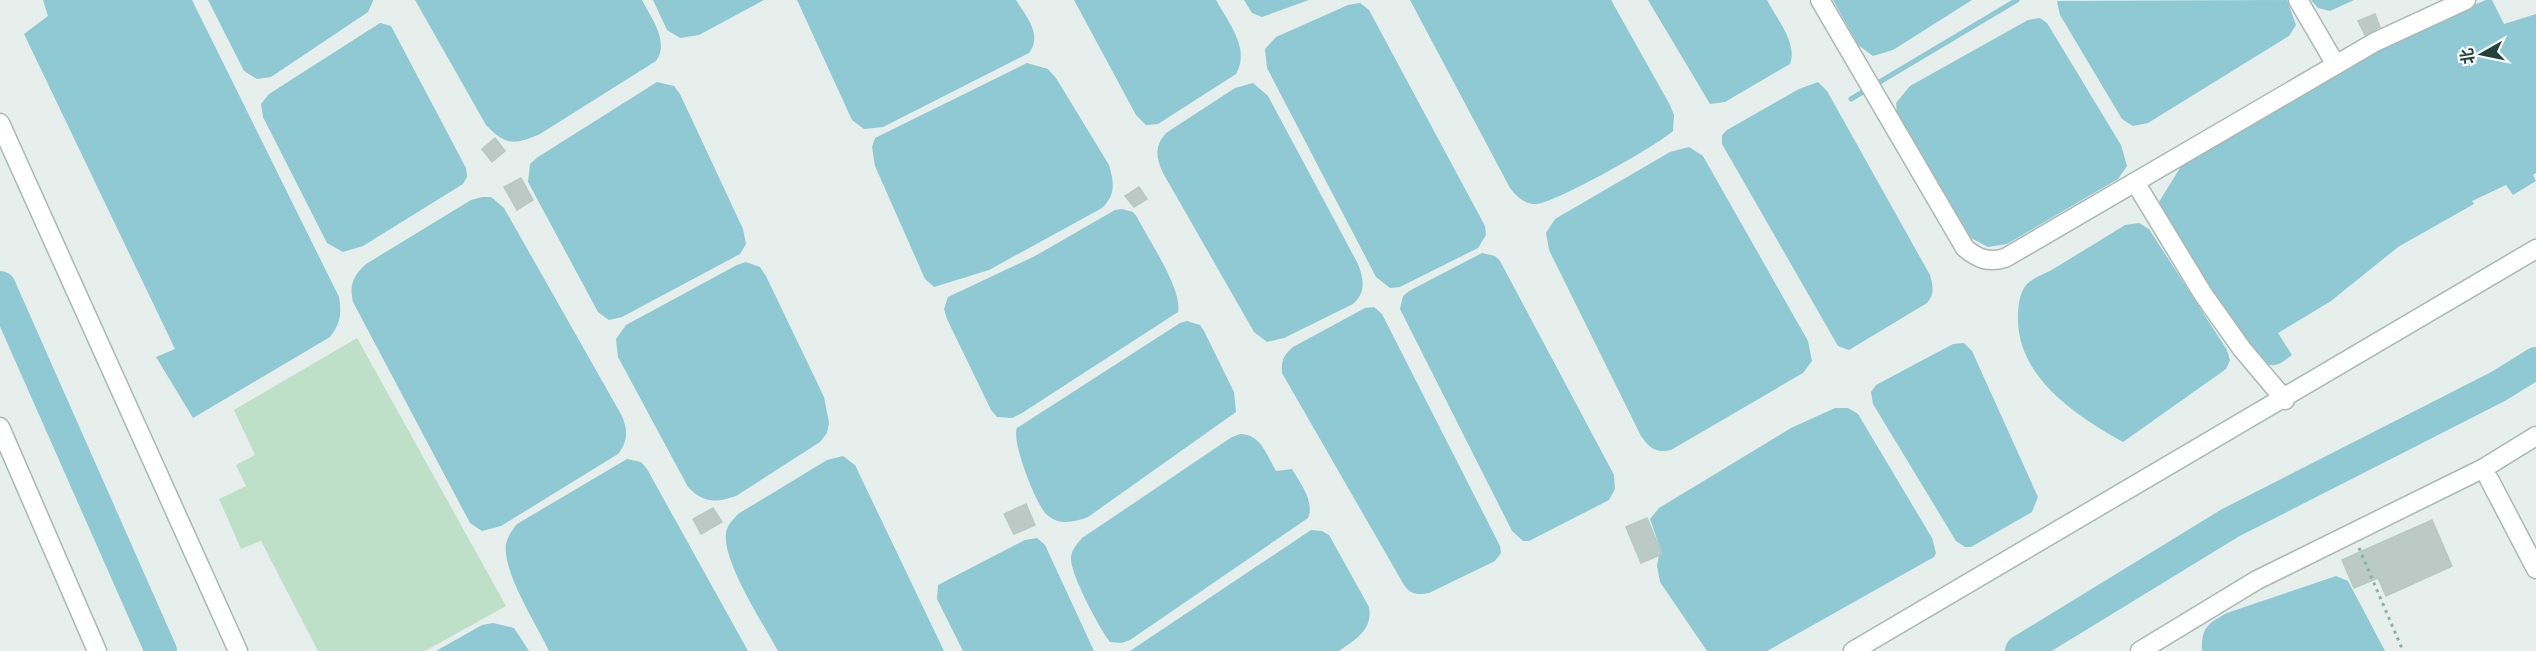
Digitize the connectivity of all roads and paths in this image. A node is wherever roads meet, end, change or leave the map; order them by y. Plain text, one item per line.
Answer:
1 (1820, 0) edge
2 (2298, 0) edge
3 (2466, 0) edge
4 (2336, 65) junction
5 (0, 123) edge
6 (2135, 182) junction
7 (2536, 249) edge
8 (2285, 400) dead end
9 (0, 427) edge
10 (2536, 436) edge
11 (2489, 479) dead end
12 (2358, 545) dead end
13 (2536, 569) edge
14 (97, 651) edge
15 (238, 651) edge
16 (1853, 651) edge
17 (2140, 651) edge
18 (2403, 651) edge

1 - 6 street
2 - 4 street
3 - 4 street
4 - 6 street
5 - 15 street
6 - 8 street
7 - 16 street
9 - 14 street
10 - 17 street
11 - 13 street
12 - 18 path

